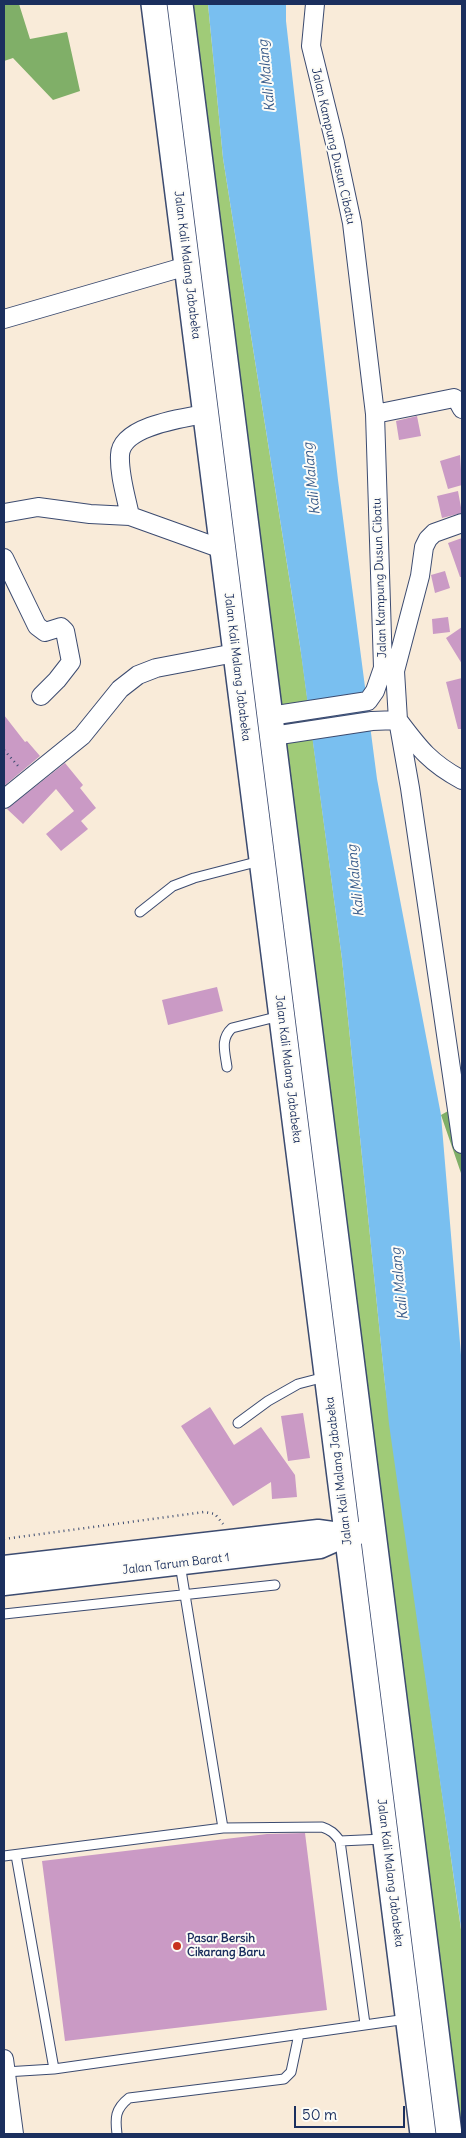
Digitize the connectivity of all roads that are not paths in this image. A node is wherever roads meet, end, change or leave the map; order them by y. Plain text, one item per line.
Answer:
1 (154, 4) edge
2 (180, 4) edge
3 (315, 4) edge
4 (187, 266) junction
5 (4, 319) edge
6 (227, 372) junction
7 (201, 377) junction
8 (462, 409) edge
9 (205, 414) junction
10 (375, 414) junction
11 (4, 513) edge
12 (130, 516) junction
13 (462, 523) edge
14 (222, 549) junction
15 (4, 558) edge
16 (235, 653) junction
17 (388, 669) junction
18 (40, 696) dead end
19 (398, 720) junction
20 (277, 729) junction
21 (462, 780) edge
22 (4, 799) edge
23 (262, 861) junction
24 (140, 912) dead end
25 (281, 1016) junction
26 (227, 1067) dead end
27 (462, 1144) edge
28 (329, 1376) junction
29 (238, 1423) dead end
30 (373, 1531) junction
31 (347, 1535) junction
32 (180, 1563) junction
33 (4, 1567) edge
34 (4, 1584) edge
35 (275, 1584) dead end
36 (183, 1594) junction
37 (4, 1614) edge
38 (223, 1828) junction
39 (398, 1839) junction
40 (340, 1841) junction
41 (16, 1855) junction
42 (4, 1856) edge
43 (421, 2017) junction
44 (365, 2024) junction
45 (299, 2034) junction
46 (5, 2065) edge
47 (54, 2069) junction
48 (14, 2134) edge
49 (116, 2134) edge
50 (423, 2134) edge
51 (449, 2134) edge

1 - 4 main road, Jalan Kali Malang Jababeka
2 - 6 main road, Jalan Kali Malang Jababeka
3 - 10 street, Jalan Kampung Dusun Cibatu
4 - 5 street
4 - 7 main road, Jalan Kali Malang Jababeka
6 - 7 main road
6 - 20 main road, Jalan Kali Malang Jababeka
7 - 9 main road, Jalan Kali Malang Jababeka
8 - 10 street
9 - 12 street
9 - 14 main road, Jalan Kali Malang Jababeka
10 - 17 street, Jalan Kampung Dusun Cibatu
11 - 12 street
12 - 14 street
13 - 17 street
14 - 16 main road, Jalan Kali Malang Jababeka
15 - 18 street
16 - 22 street
16 - 23 main road, Jalan Kali Malang Jababeka
17 - 19 street, Jalan Kampung Dusun Cibatu
17 - 20 street
19 - 20 street
19 - 21 street
19 - 27 street, Jalan Kampung Dusun Cibatu
20 - 30 main road, Jalan Kali Malang Jababeka
23 - 24 lane
23 - 25 main road, Jalan Kali Malang Jababeka
25 - 26 lane
25 - 28 main road, Jalan Kali Malang Jababeka
28 - 29 lane
28 - 31 main road, Jalan Kali Malang Jababeka
30 - 31 street, Jalan Tarum Barat 1
30 - 39 main road, Jalan Kali Malang Jababeka
31 - 32 street, Jalan Tarum Barat 1
31 - 33 street, Jalan Tarum Barat 1
31 - 39 main road, Jalan Kali Malang Jababeka
32 - 34 street, Jalan Tarum Barat 1
32 - 36 lane
35 - 36 lane
36 - 37 lane
36 - 38 lane
38 - 40 lane
38 - 41 lane
39 - 40 lane
39 - 43 main road, Jalan Kali Malang Jababeka
40 - 44 lane
41 - 42 lane
41 - 47 lane
43 - 44 lane
43 - 50 main road, Jalan Kali Malang Jababeka
43 - 51 main road, Jalan Kali Malang Jababeka
44 - 45 lane
45 - 47 lane
45 - 49 lane
46 - 47 lane
46 - 48 street

